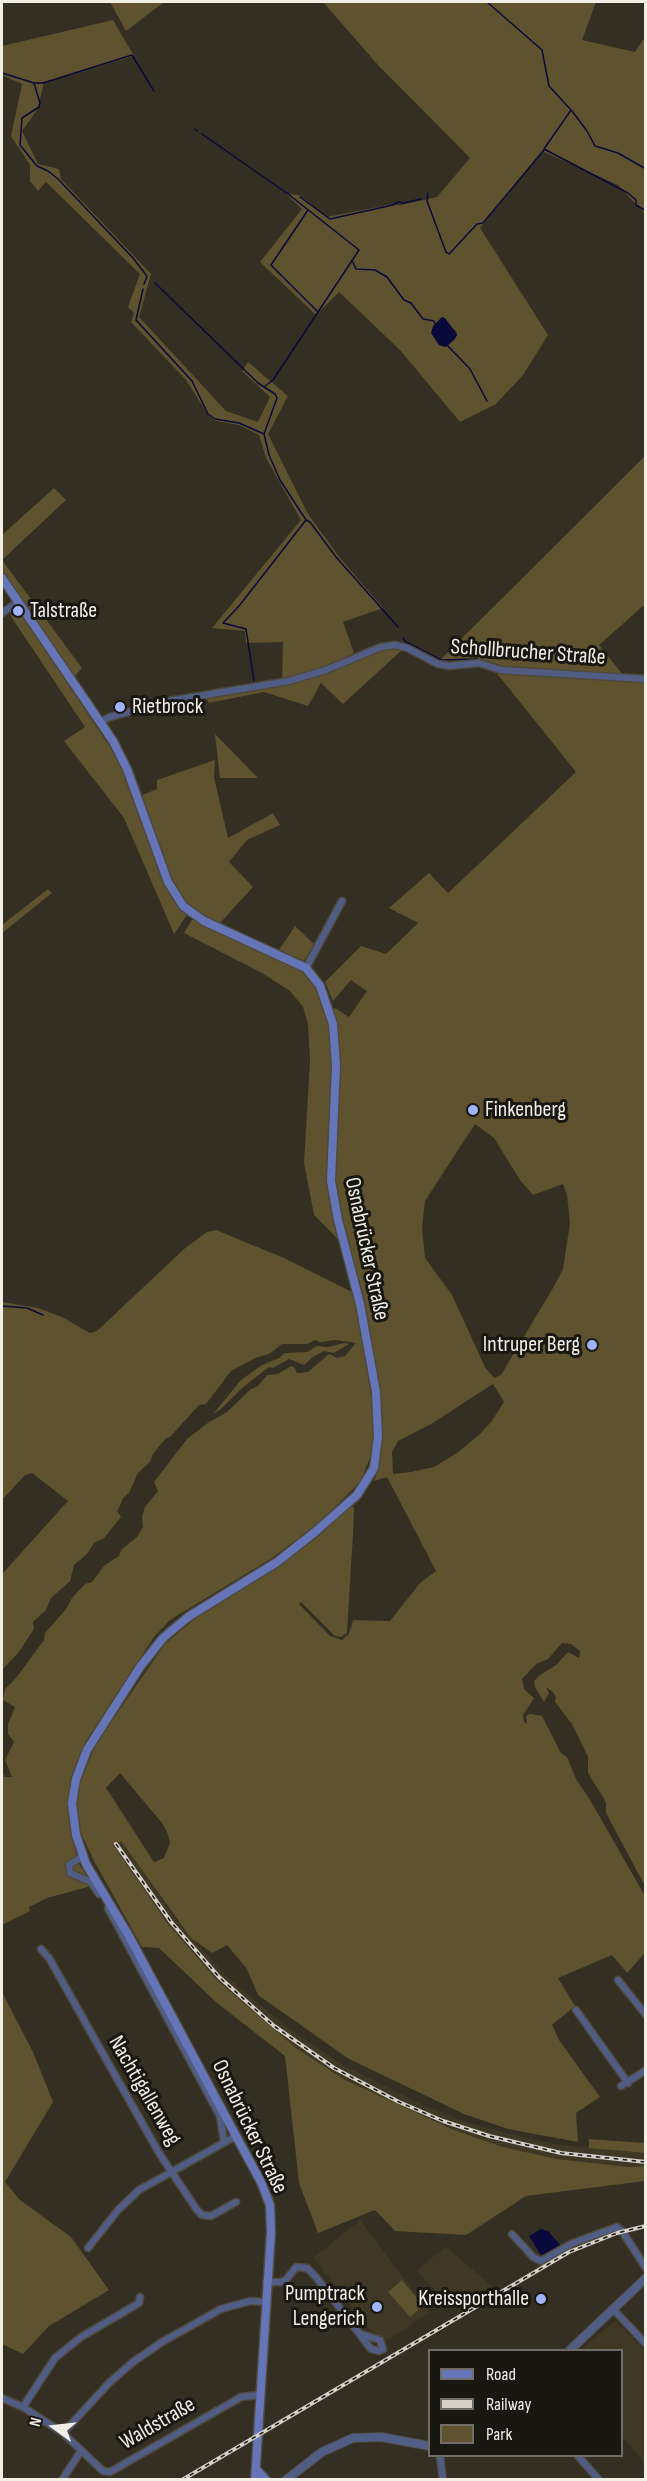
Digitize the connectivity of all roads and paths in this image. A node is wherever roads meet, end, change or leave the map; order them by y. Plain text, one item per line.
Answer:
1 (2, 578) edge
2 (18, 602) junction
3 (2, 613) edge
4 (645, 679) edge
5 (100, 722) junction
6 (342, 901) dead end
7 (306, 968) junction
8 (83, 1856) junction
9 (40, 1949) dead end
10 (618, 1980) dead end
11 (576, 2010) dead end
12 (645, 2015) edge
13 (645, 2070) edge
14 (628, 2083) junction
15 (621, 2086) dead end
16 (236, 2136) junction
17 (224, 2142) junction
18 (170, 2171) junction
19 (236, 2202) dead end
20 (512, 2234) dead end
21 (88, 2248) dead end
22 (645, 2268) edge
23 (645, 2278) edge
24 (266, 2282) junction
25 (140, 2297) dead end
26 (265, 2302) junction
27 (613, 2309) junction
28 (361, 2334) dead end
29 (645, 2344) edge
30 (571, 2349) edge
31 (259, 2395) junction
32 (2, 2398) edge
33 (23, 2407) junction
34 (63, 2433) junction
35 (428, 2446) edge
36 (81, 2451) junction
37 (440, 2457) edge
38 (580, 2457) edge
39 (256, 2469) junction
40 (442, 2479) edge
41 (62, 2480) edge
42 (255, 2480) edge
43 (266, 2480) edge
44 (286, 2480) edge
45 (599, 2480) edge

1 - 2 main road
2 - 3 street
2 - 5 main road
4 - 5 street, Schollbrucher Straße
5 - 7 main road
6 - 7 street
7 - 8 main road, Osnabrücker Straße
8 - 16 main road, Osnabrücker Straße
8 - 17 street, Osnabrücker Straße
9 - 18 street, Nachtigallenweg
10 - 12 street
11 - 14 street
13 - 14 street
14 - 15 street
16 - 17 street
16 - 24 main road, Osnabrücker Straße
17 - 18 street
18 - 19 street, Nachtigallenweg
18 - 21 street
20 - 22 street
23 - 27 street
24 - 26 main road, Osnabrücker Straße
24 - 28 street
25 - 33 street
26 - 31 main road, Osnabrücker Straße
26 - 34 street
27 - 29 street
27 - 30 street
31 - 36 street, Waldstraße
31 - 39 main road, Osnabrücker Straße
32 - 33 street
33 - 34 street
34 - 36 street
35 - 44 street
36 - 41 street
37 - 40 street
38 - 45 street
39 - 42 main road, Osnabrücker Straße
39 - 43 main road

